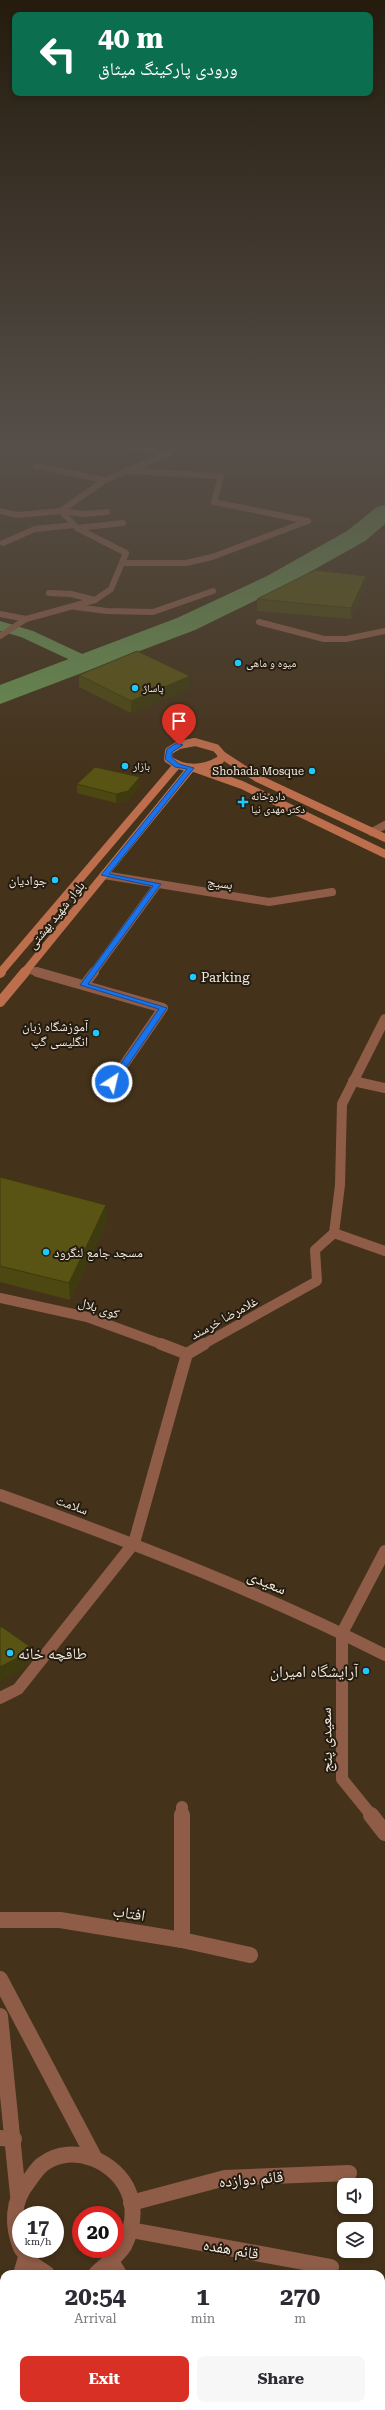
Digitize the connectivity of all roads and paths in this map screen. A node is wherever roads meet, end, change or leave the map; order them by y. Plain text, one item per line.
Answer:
1 (125, 555) edge
2 (216, 555) edge
3 (123, 563) junction
4 (213, 591) dead end
5 (49, 593) dead end
6 (95, 600) junction
7 (72, 607) junction
8 (0, 614) edge
9 (26, 619) junction
10 (259, 622) dead end
11 (385, 631) edge
12 (0, 636) edge
13 (222, 755) junction
14 (177, 765) junction
15 (193, 768) junction
16 (385, 825) edge
17 (372, 832) junction
18 (385, 838) edge
19 (385, 854) edge
20 (104, 875) junction
21 (158, 884) junction
22 (332, 892) dead end
23 (27, 969) junction
24 (0, 973) edge
25 (84, 985) junction
26 (0, 1002) edge
27 (384, 1023) edge
28 (352, 1081) junction
29 (112, 1082) dead end
30 (385, 1088) edge
31 (334, 1233) junction
32 (385, 1251) edge
33 (0, 1298) edge
34 (187, 1354) junction
35 (0, 1495) edge
36 (134, 1543) junction
37 (385, 1551) edge
38 (342, 1633) junction
39 (385, 1655) edge
40 (0, 1698) edge
41 (182, 1807) dead end
42 (385, 1833) edge
43 (0, 1920) edge
44 (182, 1940) junction
45 (250, 1955) dead end
46 (0, 1979) edge
47 (0, 2016) edge
48 (7, 2138) edge
49 (94, 2157) junction
50 (349, 2173) dead end
51 (18, 2196) junction
52 (131, 2203) junction
53 (16, 2206) edge
54 (131, 2230) junction
55 (22, 2258) edge
56 (28, 2258) edge
57 (331, 2267) dead end
58 (116, 2268) edge
59 (21, 2270) edge
60 (39, 2270) edge

1 - 3 street
2 - 3 street
3 - 6 street
4 - 7 street
5 - 6 street
6 - 7 street
7 - 9 street
8 - 9 street
9 - 12 street
10 - 11 street
13 - 14 main road
13 - 15 main road
13 - 17 main road
14 - 15 main road
14 - 24 main road, بلوار شهید بهشتی
15 - 19 main road
15 - 20 main road, بلوار شهید بهشتی
16 - 17 street
17 - 18 main road
20 - 21 street, بسیج
20 - 23 main road, بلوار شهید بهشتی
21 - 22 street, بسیج
21 - 25 street
23 - 25 street
23 - 26 main road, بلوار شهید بهشتی
25 - 29 street
27 - 28 street
28 - 30 street
28 - 31 street
31 - 32 street
31 - 34 street, غلامرضا خرسند
33 - 34 street, کوی بلال
34 - 36 street, غلامرضا خرسند
35 - 36 street, سلامت
36 - 38 street, سعیدی
36 - 40 street, غلامرضا خرسند
37 - 38 street
38 - 39 street, سعیدی
38 - 42 street, سعیدی پنج
41 - 44 street
43 - 44 street, افتاب
44 - 45 street, افتاب
46 - 49 street
47 - 48 street
48 - 51 street
49 - 51 street
49 - 52 street
50 - 52 street, قائم دوازده
51 - 53 street
52 - 54 street
54 - 57 street, قائم هفده
54 - 58 street
55 - 59 street
56 - 60 street

